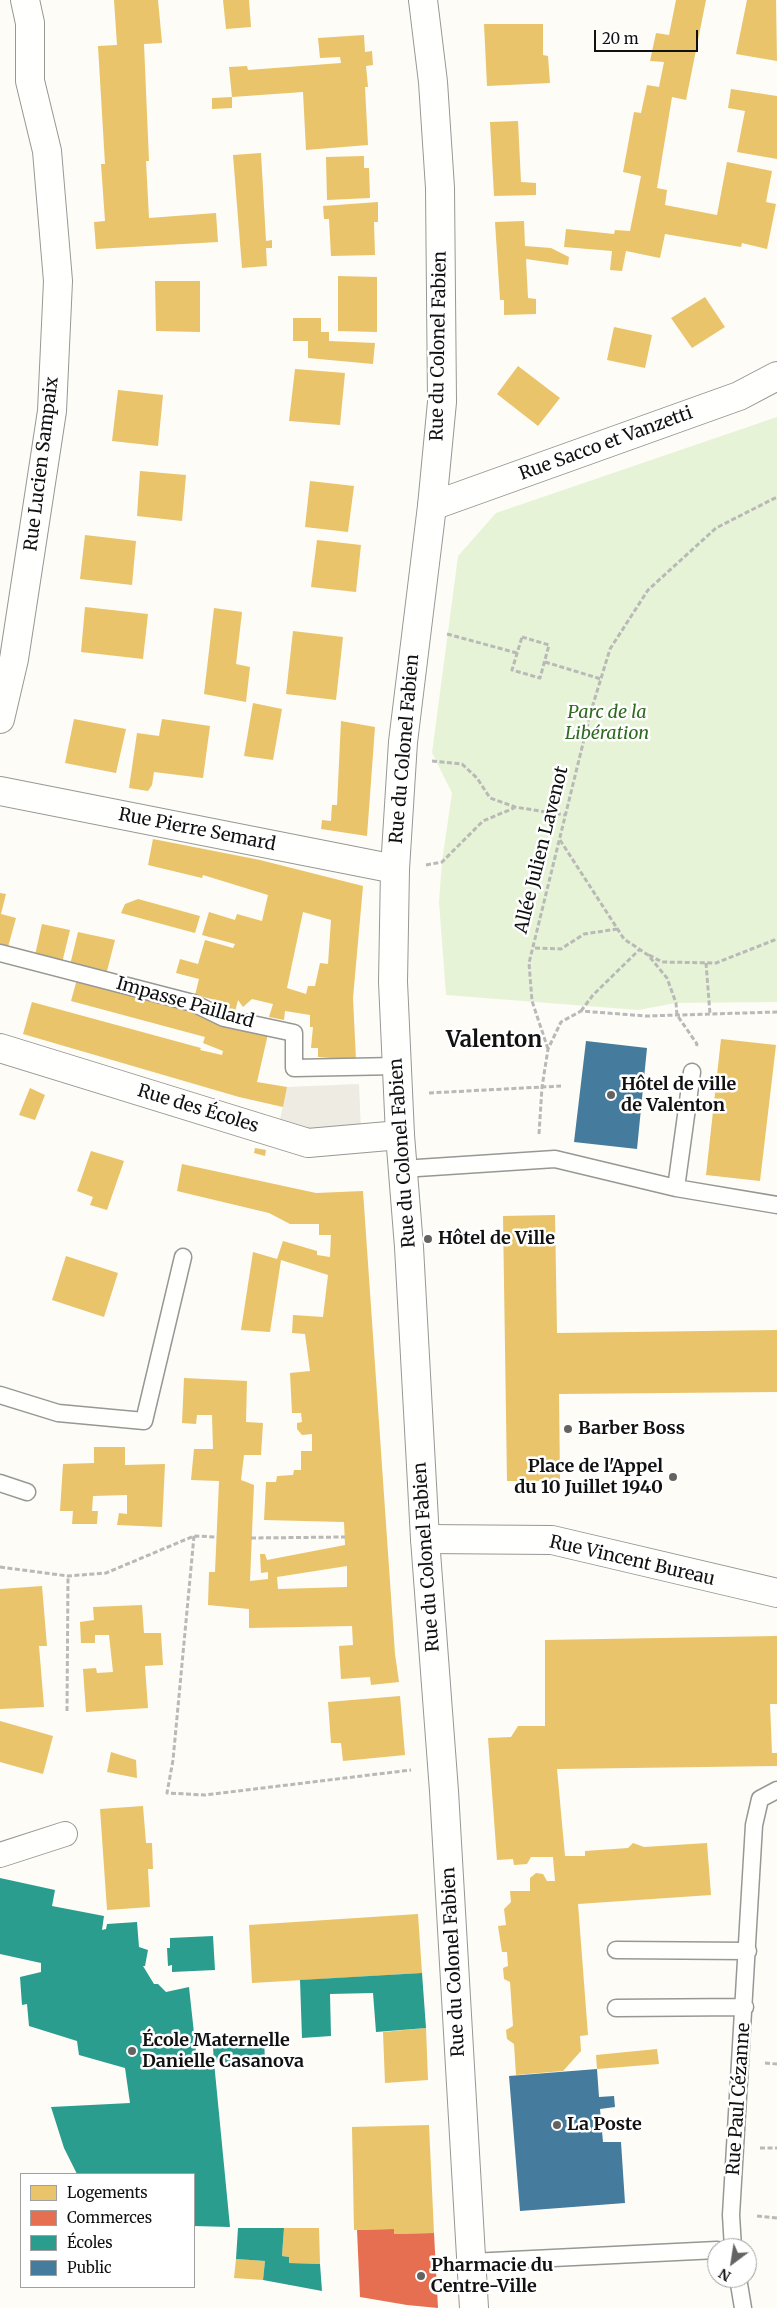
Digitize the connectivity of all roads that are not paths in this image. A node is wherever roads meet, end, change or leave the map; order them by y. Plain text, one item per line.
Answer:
1 (24, 0) edge
2 (423, 0) edge
3 (777, 376) edge
4 (432, 506) junction
5 (0, 719) edge
6 (0, 791) edge
7 (395, 869) junction
8 (0, 953) edge
9 (0, 1048) edge
10 (397, 1066) junction
11 (692, 1072) road end
12 (400, 1135) junction
13 (402, 1169) junction
14 (676, 1188) junction
15 (777, 1205) edge
16 (183, 1257) dead end
17 (0, 1395) edge
18 (0, 1483) edge
19 (27, 1492) dead end
20 (425, 1539) junction
21 (777, 1593) edge
22 (777, 1790) edge
23 (65, 1834) dead end
24 (0, 1855) edge
25 (616, 1950) dead end
26 (748, 1951) junction
27 (745, 2007) junction
28 (616, 2008) dead end
29 (732, 2238) edge
30 (707, 2250) edge
31 (471, 2262) junction
32 (740, 2288) edge
33 (474, 2308) edge
34 (743, 2308) edge

1 - 5 street, Rue Lucien Sampaix
2 - 4 street, Rue du Colonel Fabien
3 - 4 street, Rue Sacco et Vanzetti
4 - 7 street, Rue du Colonel Fabien
6 - 7 street, Rue Pierre Semard
7 - 10 street, Rue du Colonel Fabien
8 - 10 lane, Impasse Paillard
9 - 12 street, Rue des Écoles
10 - 12 street, Rue du Colonel Fabien
11 - 14 lane
12 - 13 street, Rue du Colonel Fabien
13 - 14 lane
13 - 20 street, Rue du Colonel Fabien
14 - 15 lane
16 - 17 lane
18 - 19 lane
20 - 21 street, Rue Vincent Bureau
20 - 31 street, Rue du Colonel Fabien
22 - 26 lane, Rue Paul Cézanne
23 - 24 street
25 - 26 lane
26 - 27 lane, Rue Paul Cézanne
27 - 28 lane
27 - 29 lane, Rue Paul Cézanne
30 - 31 lane
31 - 33 street, Rue du Colonel Fabien
32 - 34 lane

